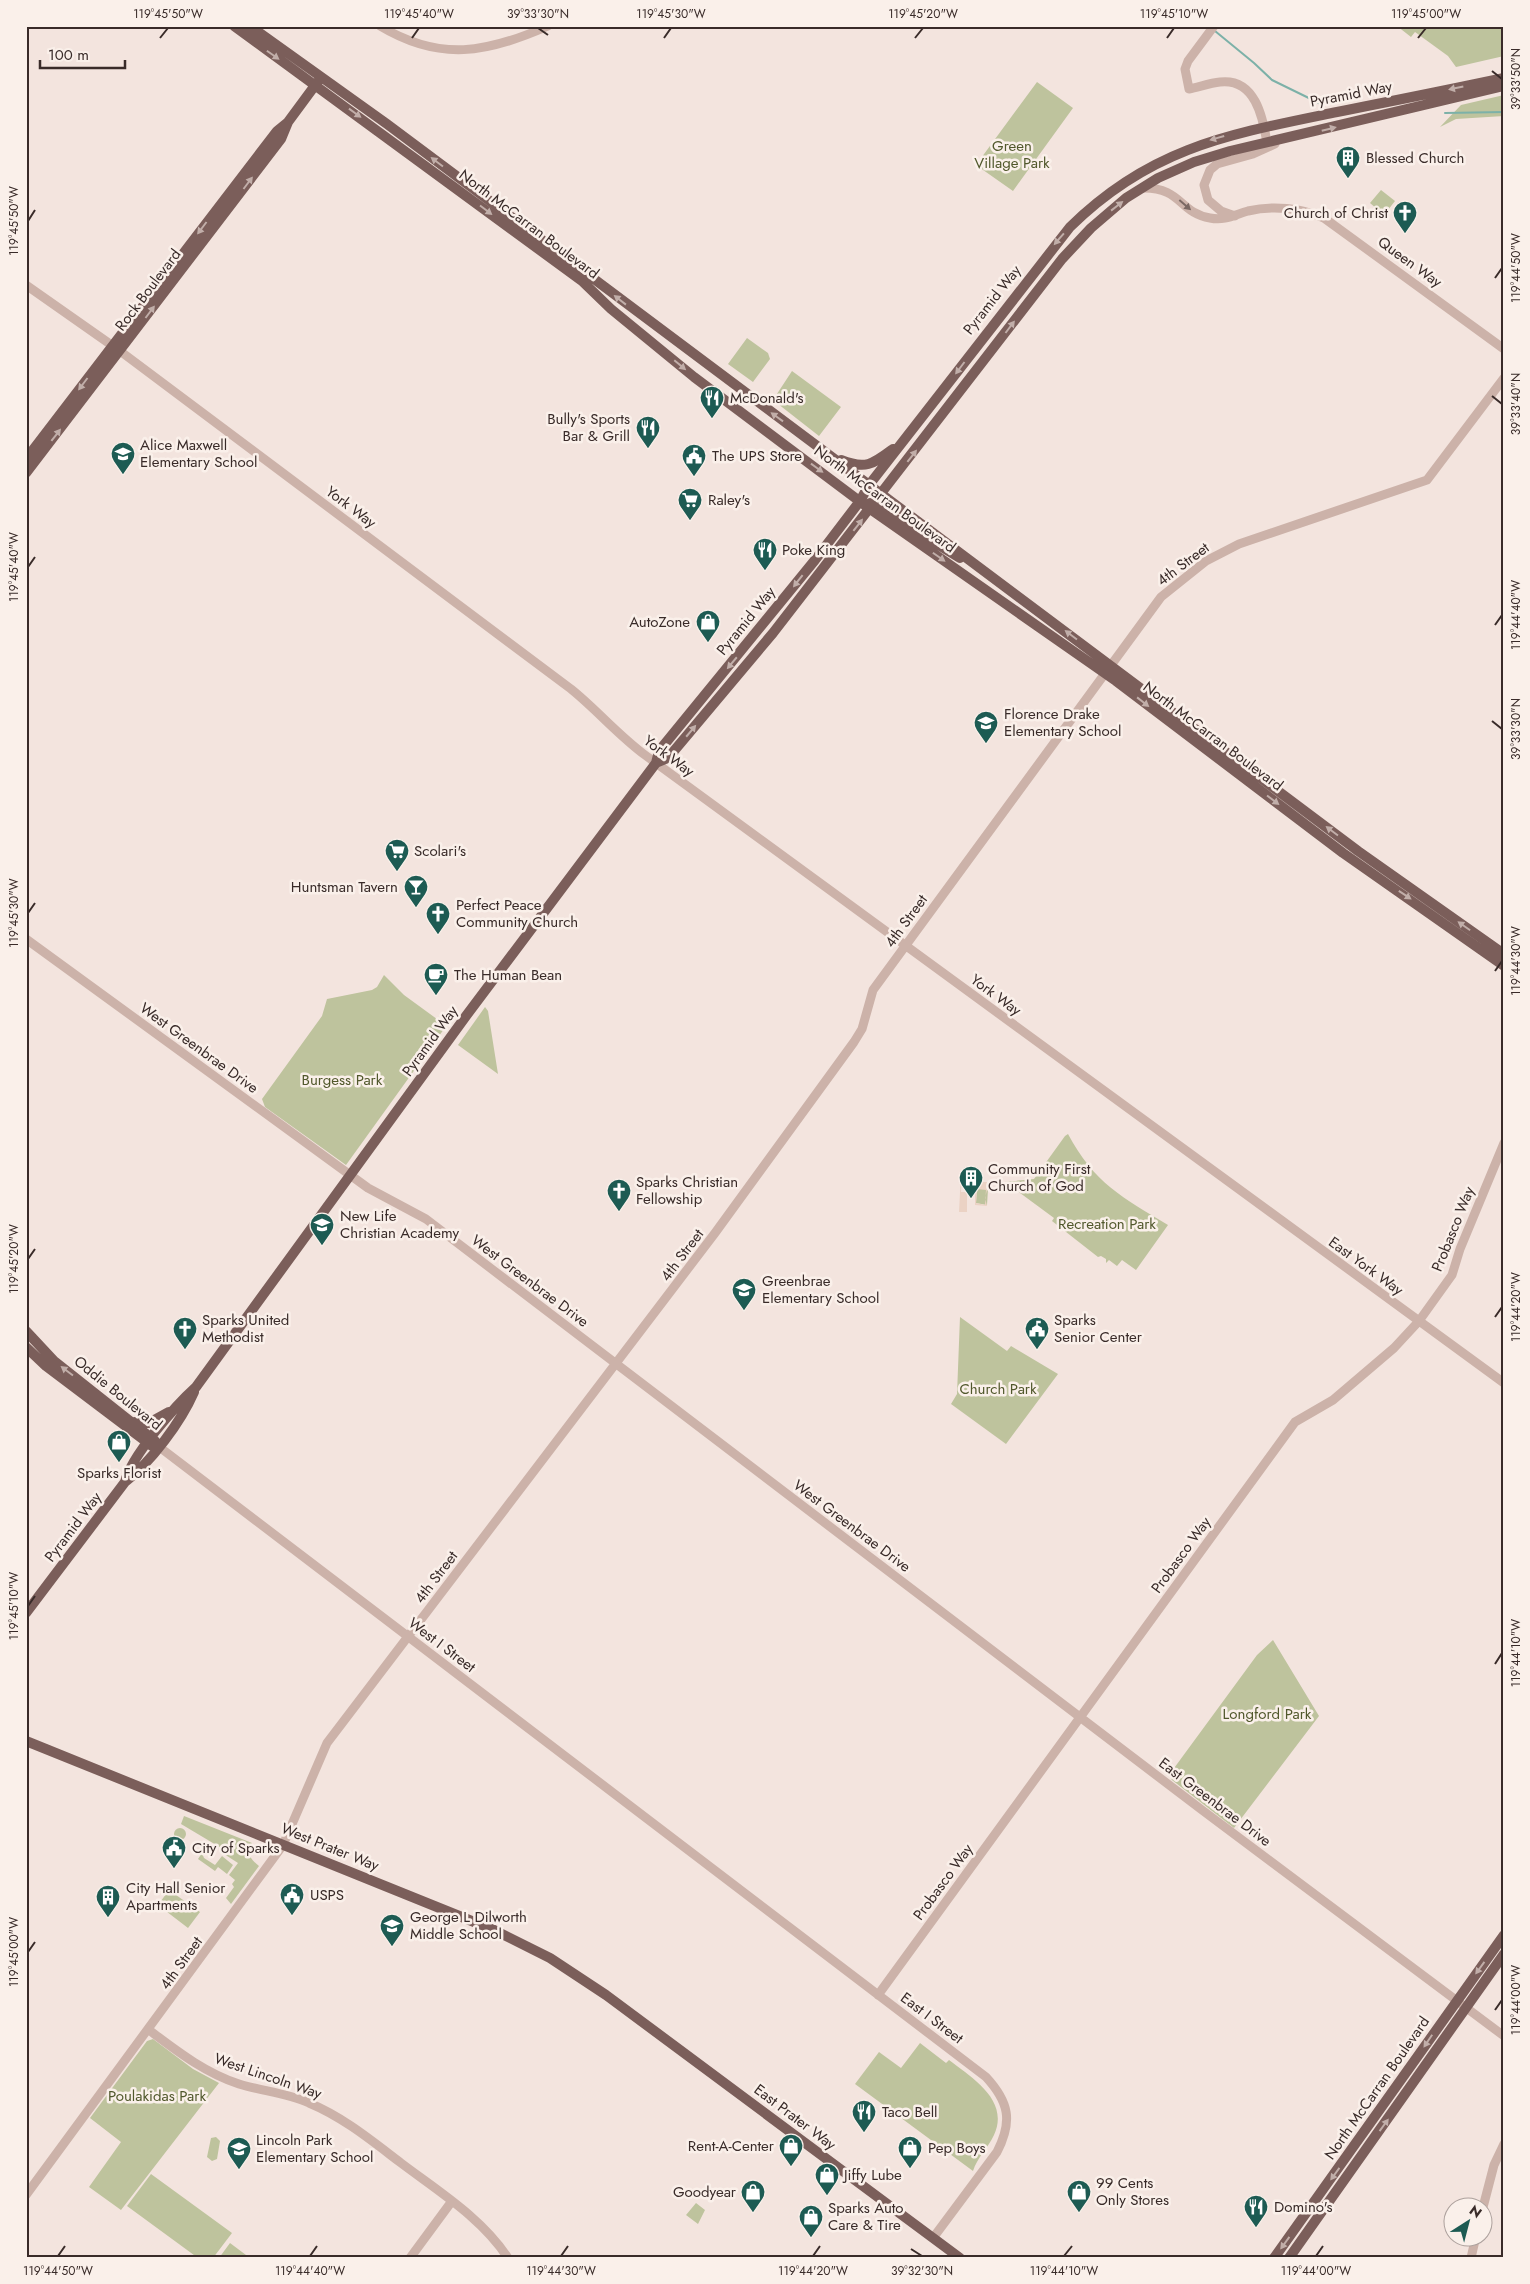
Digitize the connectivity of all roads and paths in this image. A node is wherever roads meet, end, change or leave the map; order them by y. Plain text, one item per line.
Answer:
1 (234, 26) edge
2 (250, 26) edge
3 (380, 26) edge
4 (548, 26) edge
5 (1214, 26) edge
6 (1504, 78) edge
7 (319, 80) junction
8 (1504, 86) edge
9 (1264, 127) junction
10 (1282, 140) junction
11 (1267, 143) junction
12 (1142, 188) junction
13 (1235, 216) junction
14 (26, 285) edge
15 (646, 338) junction
16 (677, 343) junction
17 (116, 348) junction
18 (1504, 349) edge
19 (1504, 378) edge
20 (904, 441) junction
21 (830, 456) junction
22 (26, 459) edge
23 (26, 473) edge
24 (869, 485) junction
25 (882, 495) junction
26 (860, 501) junction
27 (872, 507) junction
28 (973, 562) junction
29 (1107, 669) junction
30 (656, 763) junction
31 (26, 939) edge
32 (906, 945) junction
33 (1504, 954) edge
34 (1504, 966) edge
35 (1504, 1143) edge
36 (1212, 1171) joint
37 (351, 1176) junction
38 (1419, 1321) junction
39 (26, 1331) edge
40 (26, 1347) edge
41 (616, 1364) junction
42 (1504, 1383) edge
43 (196, 1386) junction
44 (175, 1409) junction
45 (132, 1421) junction
46 (153, 1443) junction
47 (911, 1588) joint
48 (26, 1613) edge
49 (408, 1636) junction
50 (1080, 1717) junction
51 (26, 1741) edge
52 (283, 1845) junction
53 (709, 1866) joint
54 (1504, 1935) edge
55 (1504, 1954) edge
56 (878, 1995) junction
57 (613, 2000) joint
58 (1456, 2001) junction
59 (1465, 2008) junction
60 (149, 2030) junction
61 (1504, 2036) edge
62 (1504, 2144) edge
63 (26, 2195) edge
64 (1486, 2196) edge
65 (452, 2201) junction
66 (933, 2238) junction
67 (410, 2258) edge
68 (508, 2258) edge
69 (960, 2258) edge
70 (1274, 2258) edge
71 (1289, 2258) edge

1 -> 7 main road, North McCarran Boulevard
2 - 7 main road, North McCarran Boulevard
3 - 4 street
5 - 9 street
6 -> 9 main road, Pyramid Way
7 -> 15 main road, North McCarran Boulevard
16 -> 7 main road, North McCarran Boulevard
7 - 17 main road, Rock Boulevard
10 -> 8 main road, Pyramid Way
9 - 11 street
9 -> 20 main road, Pyramid Way
10 - 11 main road, Pyramid Way
10 - 13 street
11 - 12 main road, Pyramid Way
12 -> 13 street, Queen Way
25 -> 12 main road, Pyramid Way
13 - 18 street, Queen Way
14 - 17 street, York Way
15 - 16 main road
15 -> 26 main road, North McCarran Boulevard
21 -> 16 main road, North McCarran Boulevard
17 -> 22 main road, Rock Boulevard
23 -> 17 main road, Rock Boulevard
17 - 30 street, York Way
19 - 29 street, 4th Street
20 - 21 main road
20 - 24 main road, Pyramid Way
21 - 24 main road, North McCarran Boulevard
24 - 25 main road, North McCarran Boulevard
24 - 26 main road, Pyramid Way
25 - 27 main road, Pyramid Way
25 - 28 main road, North McCarran Boulevard
26 - 27 main road, North McCarran Boulevard
26 -> 30 main road, Pyramid Way
27 - 28 main road
27 -> 29 main road, North McCarran Boulevard
30 -> 27 main road, Pyramid Way
29 -> 28 main road, North McCarran Boulevard
29 - 32 street, 4th Street
33 -> 29 main road, North McCarran Boulevard
29 -> 34 main road, North McCarran Boulevard
30 - 32 street, York Way
30 - 37 main road, Pyramid Way
31 - 37 street, West Greenbrae Drive
32 - 36 street, York Way
32 - 41 street, 4th Street
35 - 38 street, Probasco Way
36 - 38 street, East York Way
37 - 41 street, West Greenbrae Drive
37 - 43 main road, Pyramid Way
38 - 42 street, East York Way
38 - 50 street, Probasco Way
45 -> 39 main road, Oddie Boulevard
40 - 46 main road, Oddie Boulevard
41 - 47 street, West Greenbrae Drive
41 - 49 street, 4th Street
43 - 44 main road, Pyramid Way
43 - 46 main road, Pyramid Way
44 - 45 main road
44 - 46 main road, Pyramid Way
45 - 46 main road, Oddie Boulevard
46 - 48 main road, Pyramid Way
46 - 49 street, West I Street
47 - 50 street, East Greenbrae Drive
49 - 52 street, 4th Street
49 - 53 street, West I Street
50 - 56 street, Probasco Way
50 - 58 street, East Greenbrae Drive
51 - 52 main road, West Prater Way
52 - 57 main road, West Prater Way
52 - 60 street, 4th Street
53 - 56 street, East I Street
54 -> 58 main road, North McCarran Boulevard
55 - 59 main road, North McCarran Boulevard
56 - 66 street, East I Street
57 - 66 main road, East Prater Way
58 - 59 street, East Greenbrae Drive
58 -> 70 main road, North McCarran Boulevard
59 - 61 street, East Greenbrae Drive
71 -> 59 main road, North McCarran Boulevard
60 - 63 street, 4th Street
60 - 65 street, West Lincoln Way
62 - 64 street
65 - 67 street
65 - 68 street, West Lincoln Way
66 - 69 main road, East Prater Way

